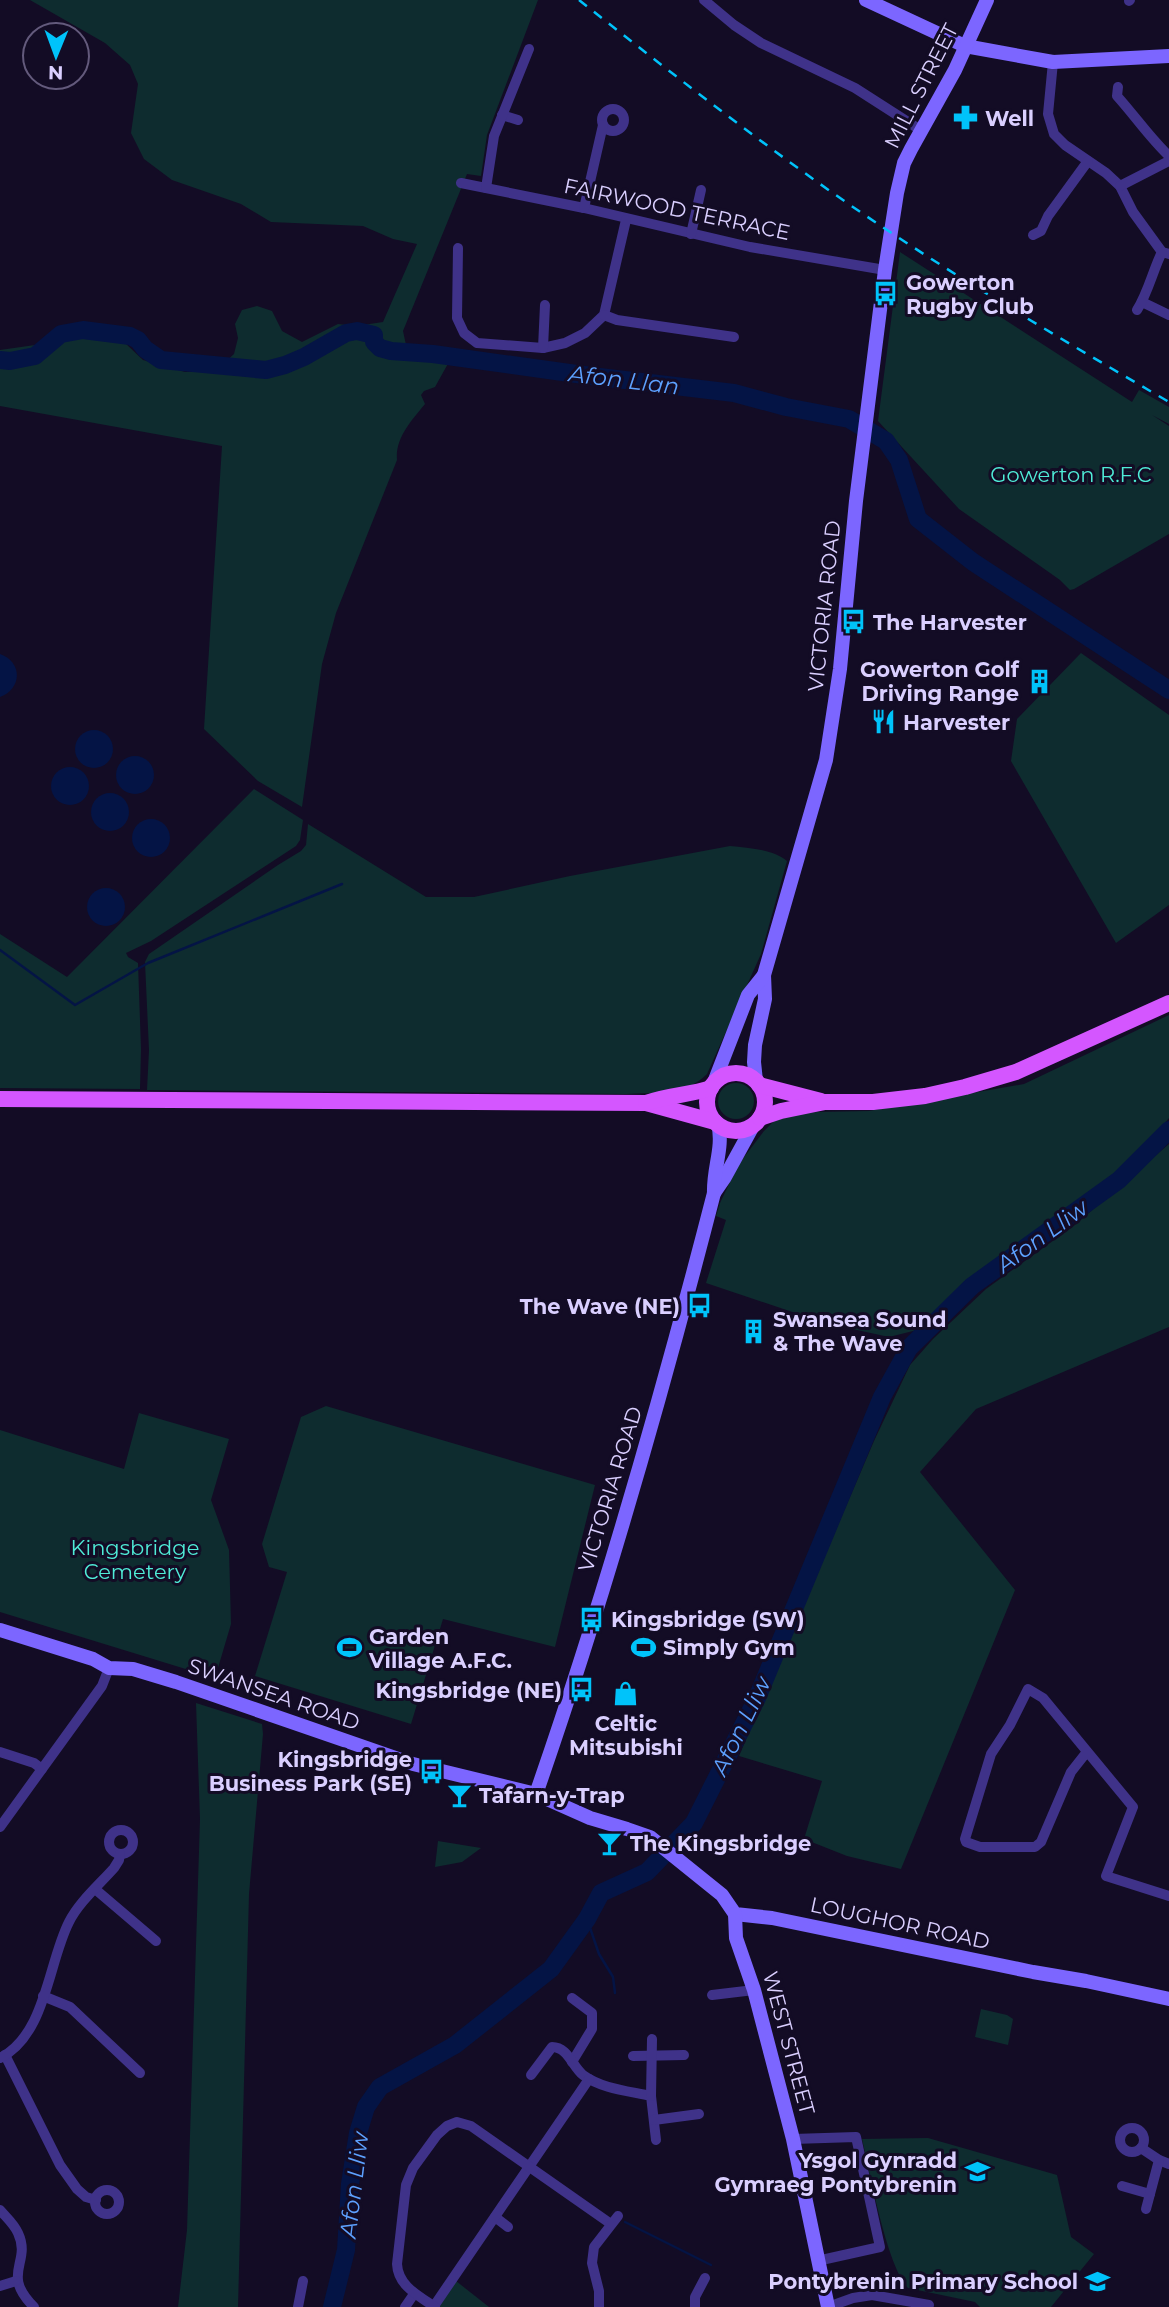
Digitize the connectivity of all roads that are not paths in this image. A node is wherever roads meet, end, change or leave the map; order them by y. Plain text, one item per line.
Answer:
1 (704, 0) edge
2 (866, 0) edge
3 (987, 0) edge
4 (965, 46) junction
5 (529, 49) dead end
6 (1169, 56) edge
7 (1053, 62) junction
8 (1114, 94) dead end
9 (502, 115) junction
10 (518, 120) dead end
11 (603, 125) dead end
12 (922, 131) junction
13 (1169, 159) edge
14 (1088, 161) junction
15 (461, 183) dead end
16 (1120, 186) junction
17 (486, 188) junction
18 (701, 190) dead end
19 (584, 208) junction
20 (626, 220) junction
21 (691, 234) junction
22 (1040, 235) dead end
23 (891, 236) joint
24 (1166, 253) edge
25 (444, 256) dead end
26 (885, 270) junction
27 (545, 305) dead end
28 (604, 315) junction
29 (1169, 316) edge
30 (734, 337) dead end
31 (543, 348) junction
32 (764, 975) junction
33 (1169, 1003) edge
34 (758, 1083) junction
35 (712, 1086) junction
36 (0, 1099) edge
37 (825, 1102) junction
38 (646, 1103) junction
39 (757, 1122) junction
40 (716, 1123) junction
41 (714, 1193) junction
42 (0, 1630) edge
43 (109, 1668) junction
44 (0, 1752) edge
45 (1086, 1753) junction
46 (42, 1769) junction
47 (536, 1794) junction
48 (0, 1827) edge
49 (120, 1854) dead end
50 (95, 1889) junction
51 (1169, 1896) edge
52 (735, 1914) junction
53 (156, 1941) dead end
54 (754, 1990) junction
55 (712, 1995) dead end
56 (43, 1996) junction
57 (572, 1998) dead end
58 (1169, 1999) edge
59 (652, 2039) dead end
60 (684, 2055) dead end
61 (3, 2056) edge
62 (633, 2056) dead end
63 (652, 2056) junction
64 (572, 2062) junction
65 (140, 2073) dead end
66 (531, 2076) dead end
67 (589, 2079) junction
68 (651, 2096) junction
69 (699, 2114) dead end
70 (654, 2120) junction
71 (793, 2138) junction
72 (656, 2140) dead end
73 (1141, 2148) dead end
74 (1164, 2162) edge
75 (530, 2169) junction
76 (1122, 2186) dead end
77 (1150, 2194) junction
78 (96, 2200) dead end
79 (1146, 2209) dead end
80 (0, 2210) edge
81 (495, 2217) junction
82 (508, 2227) dead end
83 (817, 2261) junction
84 (705, 2278) dead end
85 (16, 2281) junction
86 (303, 2281) dead end
87 (0, 2286) edge
88 (414, 2294) junction
89 (923, 2306) edge
90 (34, 2307) edge
91 (298, 2307) edge
92 (405, 2307) edge
93 (435, 2307) edge
94 (599, 2307) edge
95 (695, 2307) edge
96 (828, 2307) edge

1 - 12 street
2 - 4 main road
3 - 4 main road, MILL STREET
4 - 7 main road
4 - 12 main road, MILL STREET
5 - 9 street
6 - 7 main road
7 - 14 street
8 - 13 street
9 - 10 street
9 - 17 street
11 - 19 street
12 - 23 main road, MILL STREET
13 - 16 street
14 - 16 street
14 - 22 street
15 - 17 street, FAIRWOOD TERRACE
16 - 24 street
17 - 19 street, FAIRWOOD TERRACE
18 - 21 street
19 - 20 street, FAIRWOOD TERRACE
20 - 21 street, FAIRWOOD TERRACE
20 - 28 street
21 - 26 street, FAIRWOOD TERRACE
23 - 26 main road, VICTORIA ROAD
24 - 29 street
25 - 31 street
26 - 32 main road, VICTORIA ROAD
27 - 31 street
28 - 30 street
28 - 31 street
32 - 34 main road, VICTORIA ROAD
32 - 35 main road, VICTORIA ROAD
33 - 37 main road
34 - 35 main road
34 - 37 main road
34 - 39 main road
35 - 38 main road
35 - 40 main road
36 - 38 main road
37 - 39 main road
38 - 40 main road
39 - 40 main road
39 - 41 main road, VICTORIA ROAD
40 - 41 main road, VICTORIA ROAD
41 - 47 main road, VICTORIA ROAD
42 - 43 main road, SWANSEA ROAD
43 - 46 street
43 - 47 main road, SWANSEA ROAD
44 - 46 street
45 - 45 street
45 - 51 street
46 - 48 street
47 - 52 main road, SWANSEA ROAD
49 - 50 street
50 - 53 street
50 - 56 street
52 - 54 main road, WEST STREET
52 - 58 main road, LOUGHOR ROAD
54 - 55 street
54 - 71 main road, WEST STREET
56 - 61 street
56 - 65 street
57 - 64 street
59 - 63 street
60 - 63 street
61 - 78 street
62 - 63 street
63 - 68 street
64 - 66 street
64 - 67 street
67 - 68 street
67 - 75 street
68 - 70 street
69 - 70 street
70 - 72 street
71 - 83 main road, WEST STREET
71 - 83 street
73 - 74 street
74 - 77 street
75 - 81 street
75 - 88 street
75 - 94 street
76 - 77 street
77 - 79 street
80 - 85 street
81 - 82 street
81 - 93 street
83 - 96 main road, WEST STREET
84 - 95 street
85 - 87 street
85 - 90 street
86 - 91 street
88 - 92 street
88 - 93 street
89 - 96 street

